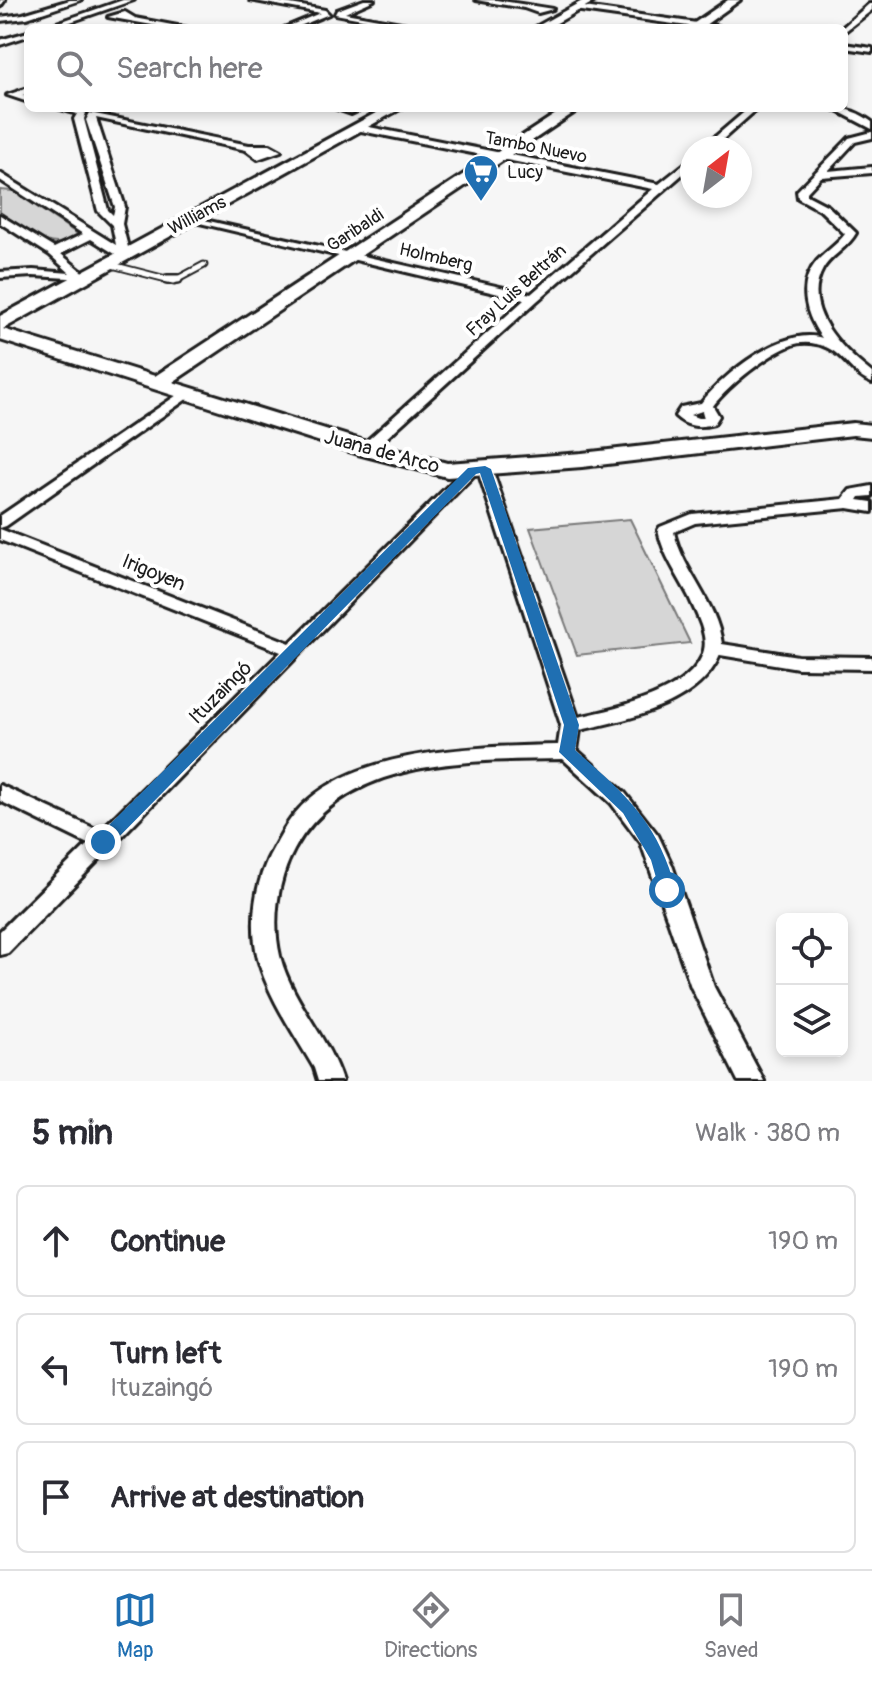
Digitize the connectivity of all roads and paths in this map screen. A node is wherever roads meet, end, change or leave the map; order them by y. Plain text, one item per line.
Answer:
1 (77, 0) edge
2 (130, 0) edge
3 (254, 0) edge
4 (358, 0) edge
5 (370, 0) edge
6 (480, 0) edge
7 (592, 0) edge
8 (735, 0) edge
9 (48, 4) edge
10 (872, 6) edge
11 (527, 7) dead end
12 (577, 8) junction
13 (332, 13) junction
14 (0, 18) edge
15 (132, 19) dead end
16 (58, 24) edge
17 (161, 24) edge
18 (300, 24) edge
19 (310, 24) edge
20 (400, 24) edge
21 (547, 24) edge
22 (683, 24) edge
23 (699, 24) edge
24 (848, 27) edge
25 (24, 35) edge
26 (0, 43) edge
27 (848, 47) edge
28 (872, 50) edge
29 (24, 92) edge
30 (24, 97) edge
31 (388, 112) edge
32 (568, 112) edge
33 (749, 112) edge
34 (846, 112) edge
35 (89, 113) edge
36 (359, 128) junction
37 (871, 132) edge
38 (721, 136) edge
39 (249, 148) dead end
40 (501, 157) junction
41 (872, 170) edge
42 (680, 171) edge
43 (822, 174) junction
44 (0, 176) edge
45 (6, 184) edge
46 (661, 188) junction
47 (0, 218) edge
48 (191, 218) junction
49 (117, 224) junction
50 (91, 234) junction
51 (54, 253) junction
52 (124, 255) junction
53 (352, 256) junction
54 (107, 264) junction
55 (204, 265) dead end
56 (0, 275) edge
57 (58, 276) junction
58 (82, 277) junction
59 (0, 282) edge
60 (533, 298) junction
61 (812, 303) junction
62 (0, 324) edge
63 (0, 334) edge
64 (790, 341) junction
65 (834, 346) junction
66 (872, 379) edge
67 (157, 384) junction
68 (186, 393) junction
69 (706, 406) dead end
70 (872, 431) edge
71 (366, 449) junction
72 (479, 470) junction
73 (872, 491) edge
74 (848, 503) junction
75 (872, 507) edge
76 (0, 523) edge
77 (0, 534) edge
78 (714, 648) junction
79 (292, 650) junction
80 (869, 668) edge
81 (571, 725) junction
82 (567, 752) junction
83 (0, 792) edge
84 (103, 842) junction
85 (0, 946) edge
86 (330, 1081) edge
87 (752, 1081) edge

1 - 9 street
2 - 16 street
3 - 13 street
4 - 13 street
5 - 13 street
6 - 11 street
7 - 12 street
8 - 23 street
9 - 14 street
10 - 24 street
12 - 21 street
12 - 22 street
13 - 18 street
13 - 19 street
13 - 20 street
15 - 17 street
25 - 26 street
27 - 28 street
29 - 30 street
31 - 36 street, Williams
32 - 40 street, Garibaldi
33 - 38 street
34 - 37 street
35 - 39 street
35 - 49 street
35 - 49 street
36 - 40 street, Tambo Nuevo
36 - 48 street, Williams
37 - 43 street
40 - 46 street, Tambo Nuevo
40 - 53 street, Garibaldi
41 - 43 street
42 - 46 street, Fray Luis Beltrán
43 - 61 street
44 - 45 street
45 - 50 street
46 - 60 street, Fray Luis Beltrán
47 - 51 street
48 - 52 street, Williams
48 - 53 street, Holmberg
49 - 52 street
50 - 51 street
50 - 52 street
51 - 58 street
52 - 54 street, Williams
53 - 60 street, Holmberg
53 - 67 street, Garibaldi
54 - 55 lane
54 - 58 street, Williams
56 - 57 street
57 - 58 street
57 - 59 street
58 - 62 street, Williams
60 - 71 street, Fray Luis Beltrán
61 - 64 street
61 - 65 street
63 - 67 street, Juana de Arco
64 - 65 street
64 - 69 street
65 - 66 street
67 - 68 street, Juana de Arco
68 - 71 street, Juana de Arco
68 - 76 street
70 - 72 street, Juana de Arco
71 - 72 street, Juana de Arco
72 - 79 street, Ituzaingó
72 - 81 street
73 - 74 street
74 - 75 street
74 - 78 street
77 - 79 street, Irigoyen
78 - 80 street
78 - 81 street
79 - 84 street, Ituzaingó
81 - 82 street
82 - 86 street
82 - 87 street
83 - 84 street
84 - 85 street, Ituzaingó

